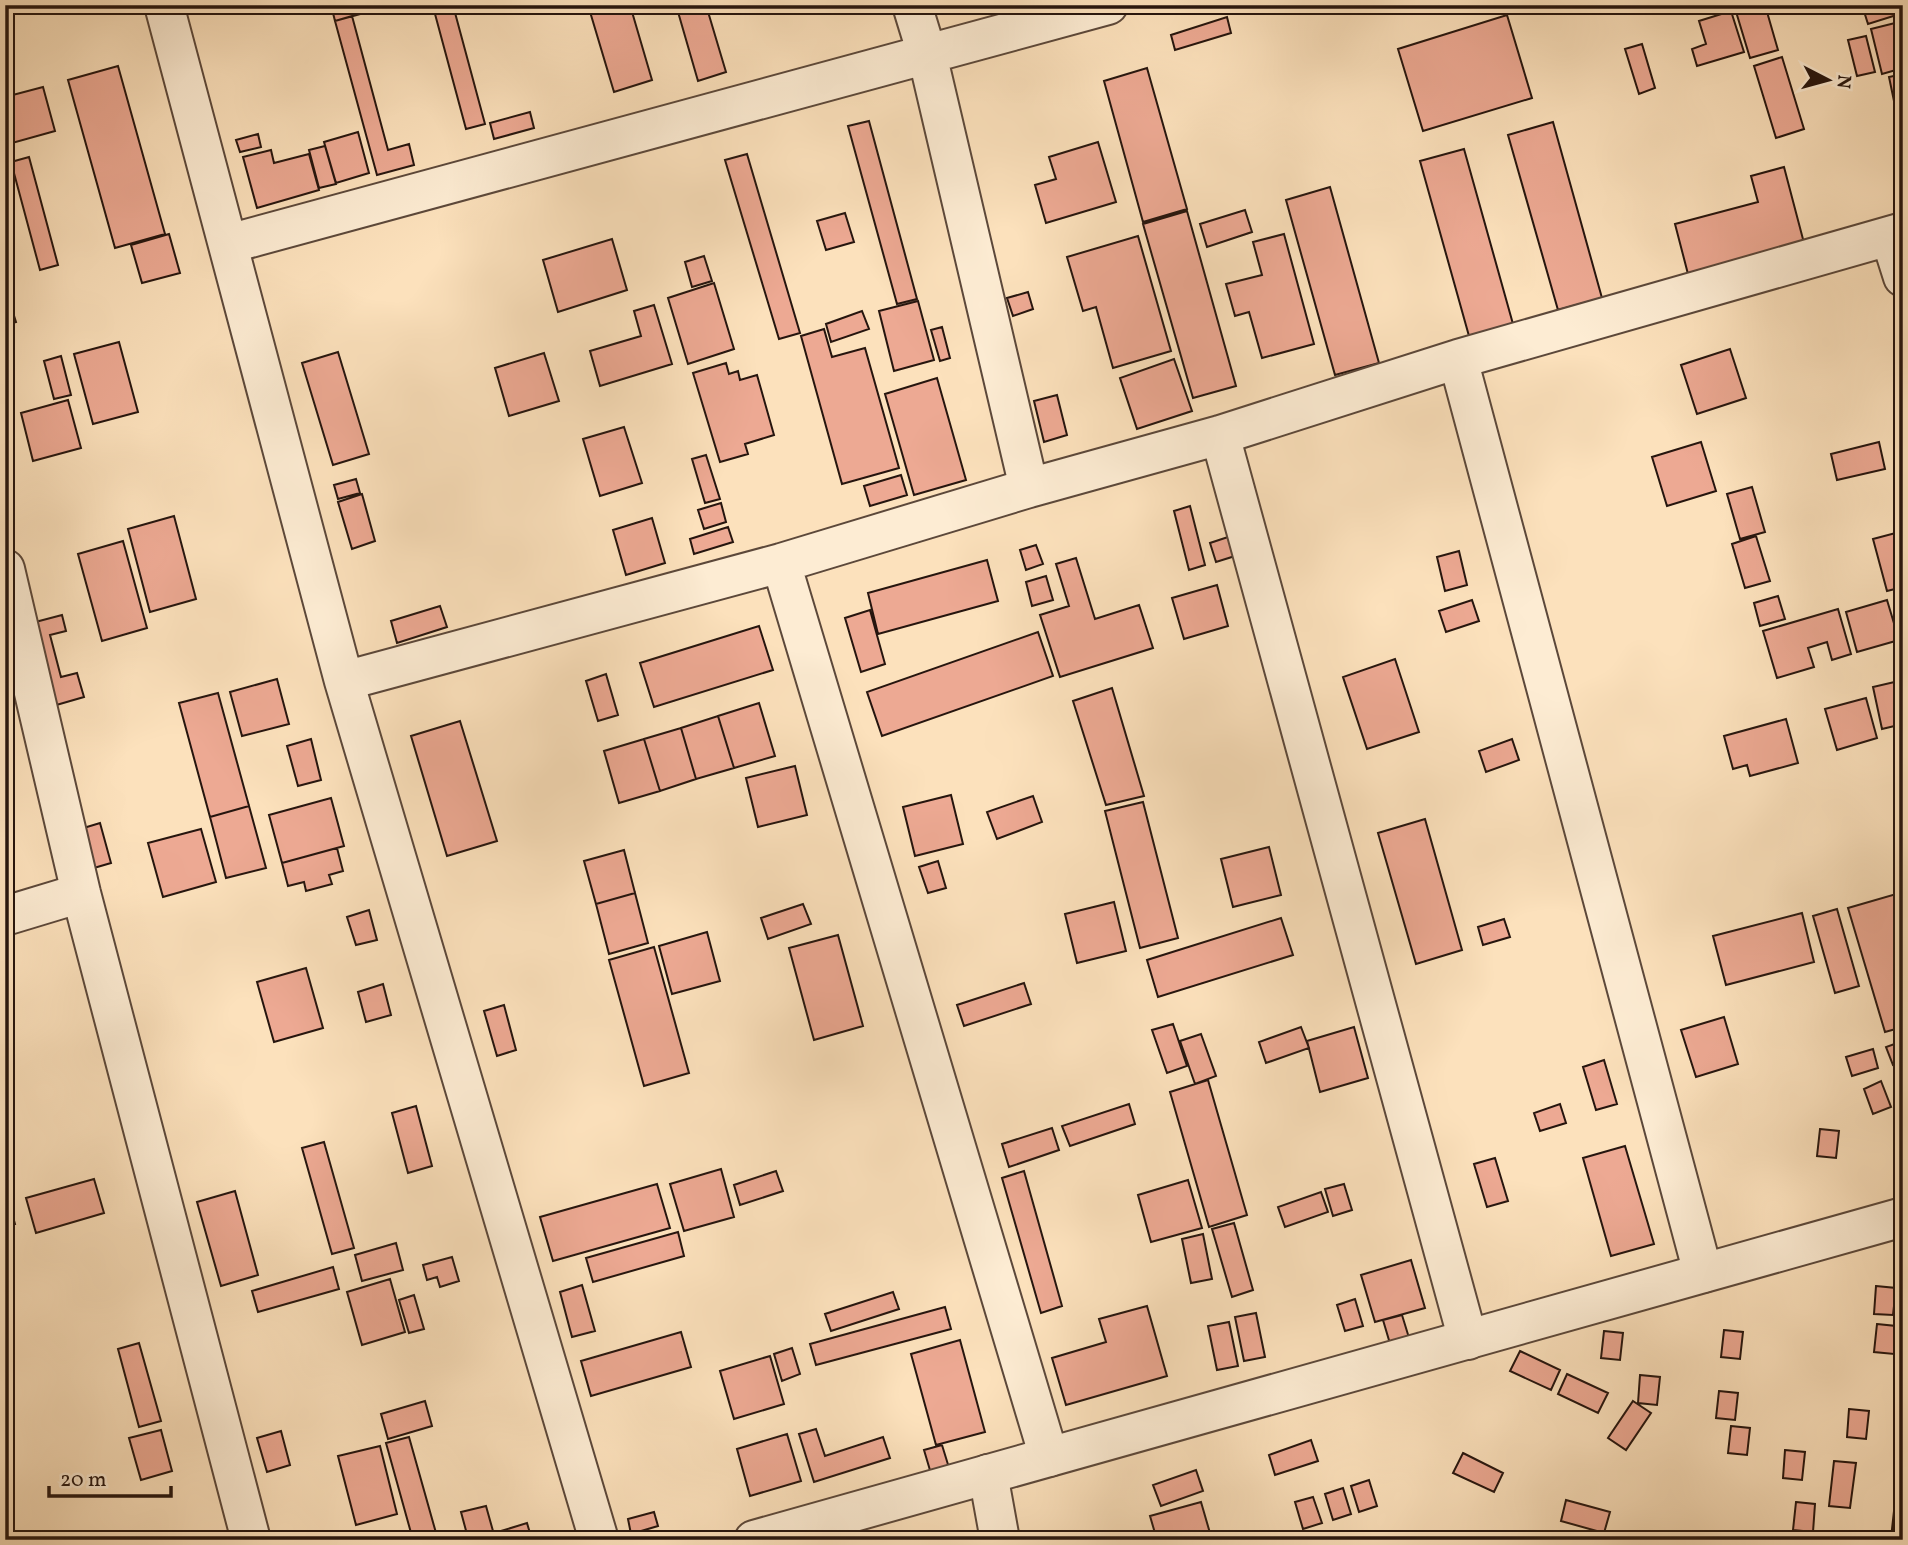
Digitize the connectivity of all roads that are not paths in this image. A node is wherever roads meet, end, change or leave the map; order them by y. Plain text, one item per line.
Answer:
1 (164, 5) edge
2 (912, 5) edge
3 (1108, 5) edge
4 (927, 54) junction
5 (1897, 234) edge
6 (228, 244) junction
7 (1903, 276) edge
8 (1458, 359) junction
9 (1220, 435) junction
10 (1029, 488) junction
11 (781, 562) junction
12 (5, 569) edge
13 (344, 681) junction
14 (81, 893) junction
15 (5, 916) edge
16 (1903, 1217) edge
17 (1703, 1273) junction
18 (1468, 1340) junction
19 (1049, 1457) junction
20 (988, 1474) junction
21 (251, 1540) edge
22 (599, 1540) edge
23 (754, 1540) edge
24 (1000, 1540) edge

1 - 6 street
2 - 4 street
3 - 4 street
4 - 6 street
4 - 10 street
5 - 7 street
5 - 8 street
6 - 13 street
8 - 9 street
8 - 17 street
9 - 10 street
9 - 18 street
10 - 11 street
11 - 13 street
11 - 19 street
12 - 14 street
13 - 22 street
14 - 15 street
14 - 21 street
16 - 17 street
17 - 18 street
18 - 19 street
19 - 20 street
20 - 23 street
20 - 24 street

